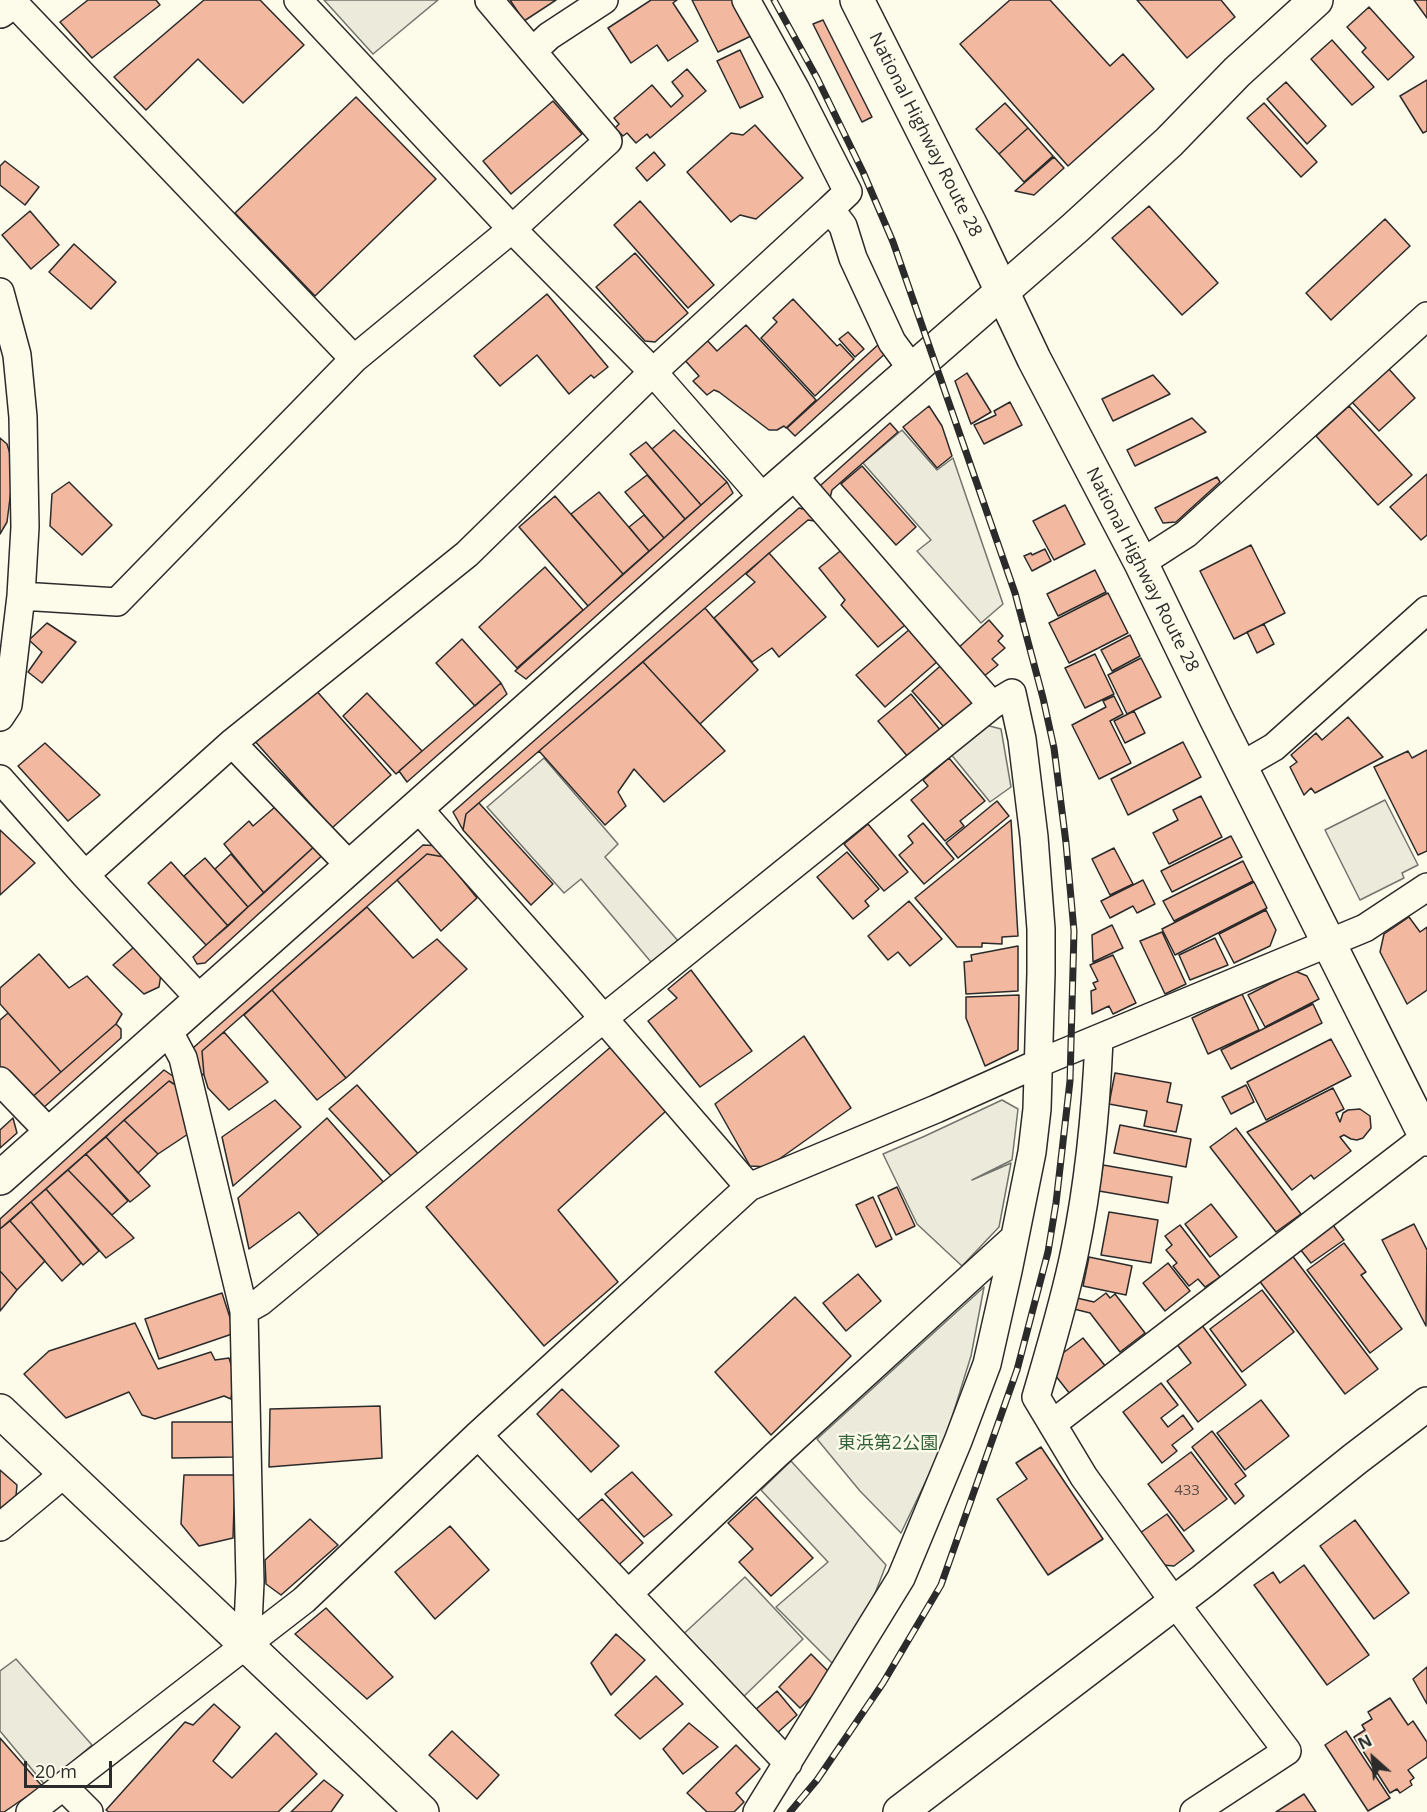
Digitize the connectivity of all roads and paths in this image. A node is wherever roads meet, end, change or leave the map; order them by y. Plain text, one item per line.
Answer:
1 (12, 0) edge
2 (298, 0) edge
3 (489, 0) edge
4 (604, 0) edge
5 (746, 0) edge
6 (857, 0) edge
7 (1307, 3) edge
8 (0, 11) edge
9 (533, 51) junction
10 (830, 209) junction
11 (512, 229) junction
12 (0, 292) edge
13 (1002, 292) junction
14 (1427, 316) edge
15 (354, 359) junction
16 (912, 369) junction
17 (653, 372) junction
18 (792, 474) junction
19 (764, 499) junction
20 (1141, 563) junction
21 (21, 596) junction
22 (1427, 610) edge
23 (992, 705) junction
24 (2, 707) edge
25 (232, 743) junction
26 (1241, 766) junction
27 (0, 779) edge
28 (417, 807) junction
29 (350, 866) junction
30 (85, 875) junction
31 (1427, 887) edge
32 (1328, 943) junction
33 (200, 999) junction
34 (604, 1018) junction
35 (167, 1028) junction
36 (1099, 1040) junction
37 (1039, 1063) junction
38 (0, 1081) edge
39 (50, 1133) junction
40 (1426, 1137) edge
41 (0, 1178) edge
42 (749, 1187) junction
43 (1014, 1238) junction
44 (244, 1311) junction
45 (1427, 1404) edge
46 (0, 1411) edge
47 (1052, 1424) junction
48 (478, 1435) junction
49 (65, 1473) junction
50 (0, 1527) edge
51 (628, 1594) junction
52 (1175, 1603) junction
53 (246, 1646) junction
54 (788, 1763) junction
55 (63, 1787) junction
56 (30, 1812) edge
57 (89, 1812) edge
58 (422, 1812) edge
59 (757, 1812) edge
60 (900, 1812) edge
61 (1194, 1812) edge

1 - 8 main road
1 - 15 street
2 - 11 street
3 - 9 street
4 - 9 street
5 - 10 street
6 - 13 main road, National Highway Route 28
7 - 13 main road
9 - 11 street
10 - 16 street
10 - 17 street
11 - 15 street
11 - 17 street
12 - 21 street
13 - 16 main road
13 - 20 main road, National Highway Route 28
14 - 20 street
15 - 21 street
16 - 18 main road
17 - 19 street
17 - 25 street
18 - 19 main road
18 - 23 street
19 - 28 main road
20 - 26 main road, National Highway Route 28
21 - 24 street
22 - 26 street
23 - 34 street
23 - 37 street
25 - 29 street
25 - 30 street
26 - 32 main road, National Highway Route 28
27 - 30 street
28 - 29 main road
28 - 34 street
29 - 33 main road
30 - 33 street
31 - 32 street
32 - 36 street
32 - 40 main road, National Highway Route 28
33 - 35 main road
34 - 42 street
34 - 44 street
35 - 39 main road
35 - 44 street
36 - 37 street
36 - 47 street
37 - 42 street
37 - 43 street
38 - 39 street
39 - 41 main road
40 - 47 street
42 - 48 street
43 - 51 street
43 - 54 street
44 - 53 street
45 - 52 main road
46 - 49 main road
47 - 52 street
48 - 51 street
48 - 53 street
49 - 50 street
49 - 53 main road
51 - 54 street
52 - 60 main road
52 - 61 street
53 - 55 street
53 - 58 main road
54 - 59 street
55 - 56 street
55 - 57 street

